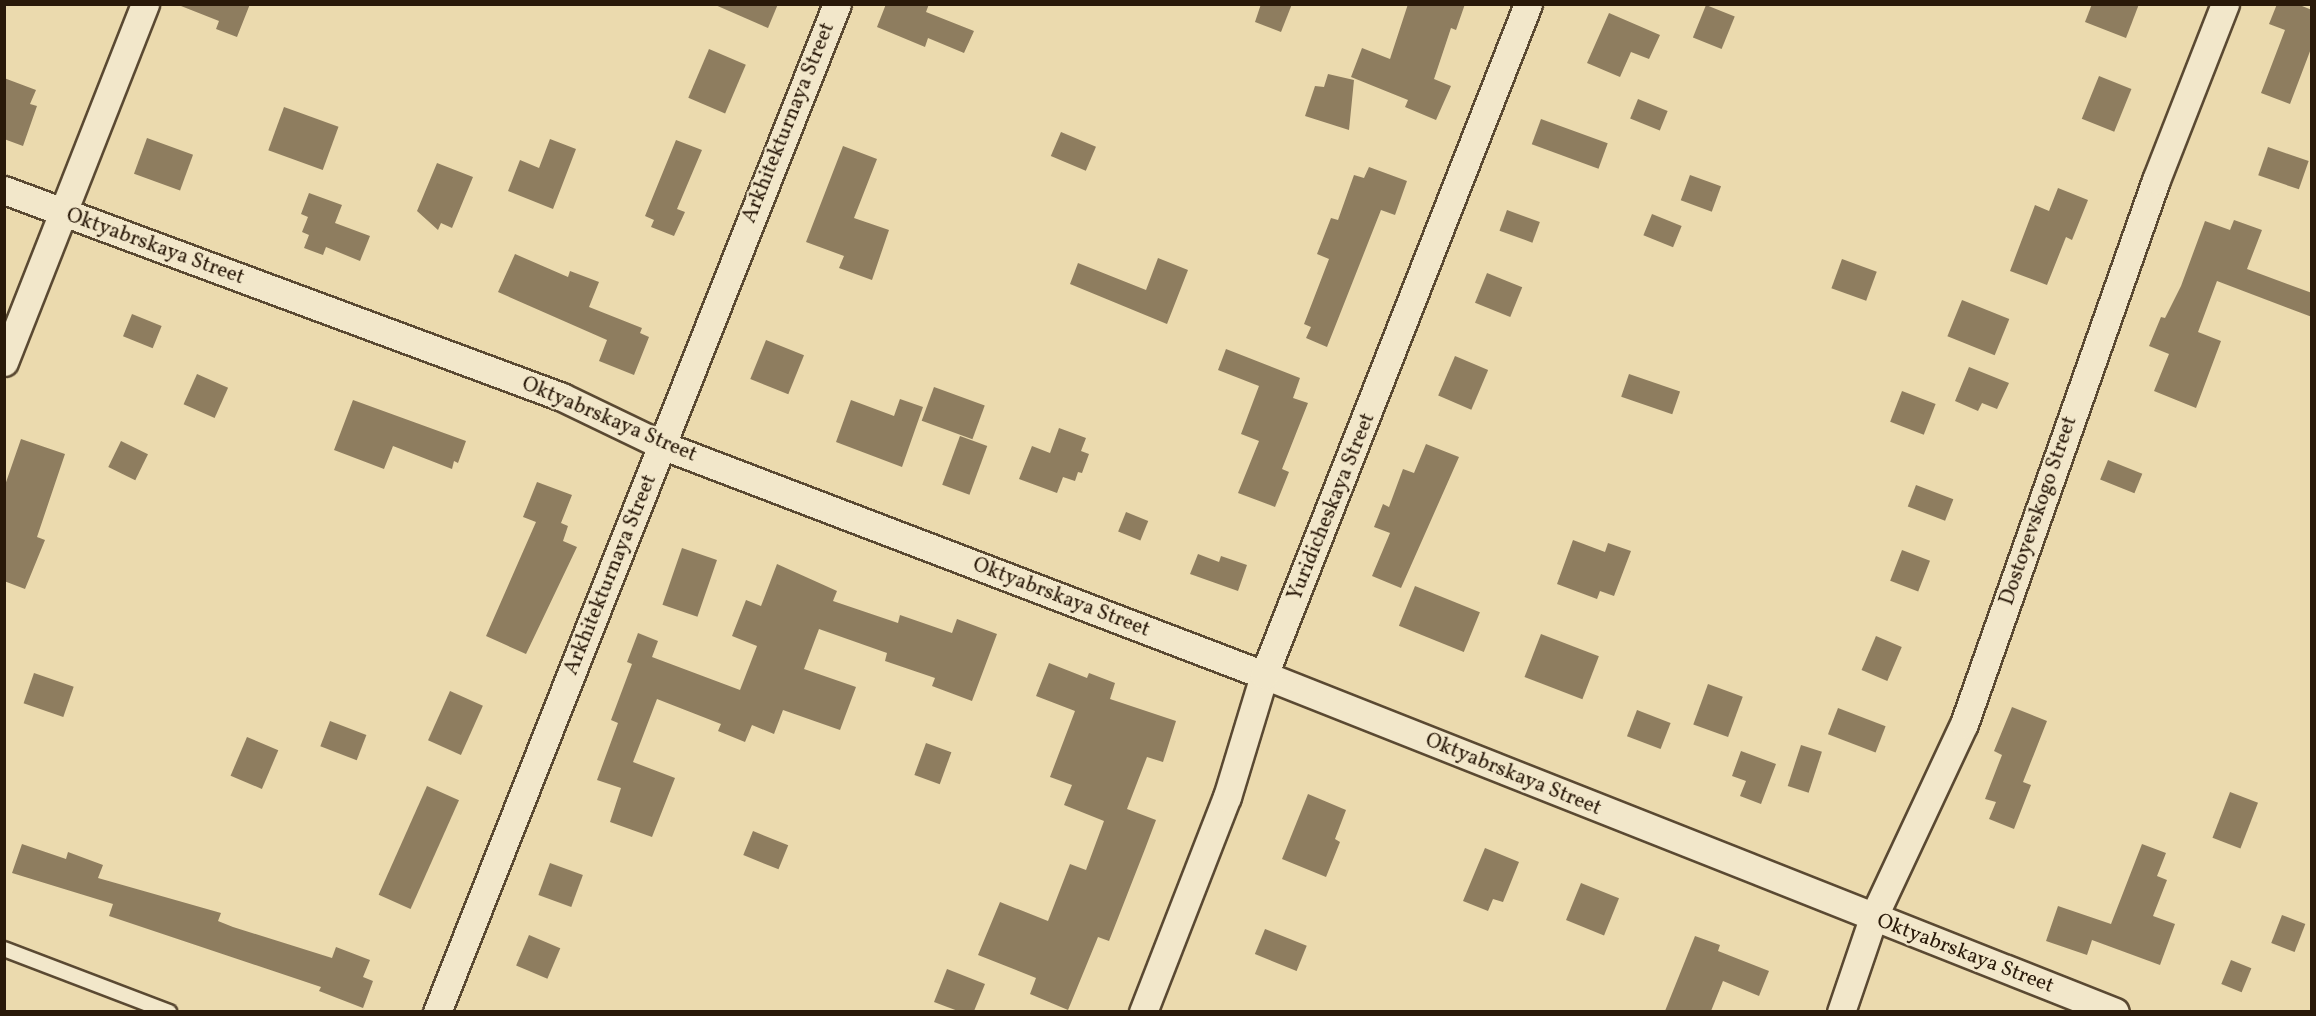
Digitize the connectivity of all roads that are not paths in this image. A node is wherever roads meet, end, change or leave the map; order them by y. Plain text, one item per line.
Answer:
1 (146, 4) edge
2 (837, 4) edge
3 (1528, 4) edge
4 (2225, 4) edge
5 (4, 190) edge
6 (65, 214) junction
7 (4, 362) edge
8 (664, 446) junction
9 (1264, 675) junction
10 (1873, 918) junction
11 (4, 949) edge
12 (169, 1011) edge
13 (437, 1011) edge
14 (1143, 1011) edge
15 (1841, 1011) edge
16 (2115, 1011) edge

1 - 6 street
2 - 8 street, Arkhitekturnaya Street
3 - 9 street, Yuridicheskaya Street
4 - 10 street, Dostoyevskogo Street
5 - 6 street, Oktyabrskaya Street
6 - 7 street
6 - 8 street, Oktyabrskaya Street
8 - 9 street, Oktyabrskaya Street
8 - 13 street, Arkhitekturnaya Street
9 - 10 street, Oktyabrskaya Street
9 - 14 street, Yuridicheskaya Street
10 - 15 street, Dostoyevskogo Street
10 - 16 street, Oktyabrskaya Street
11 - 12 lane

